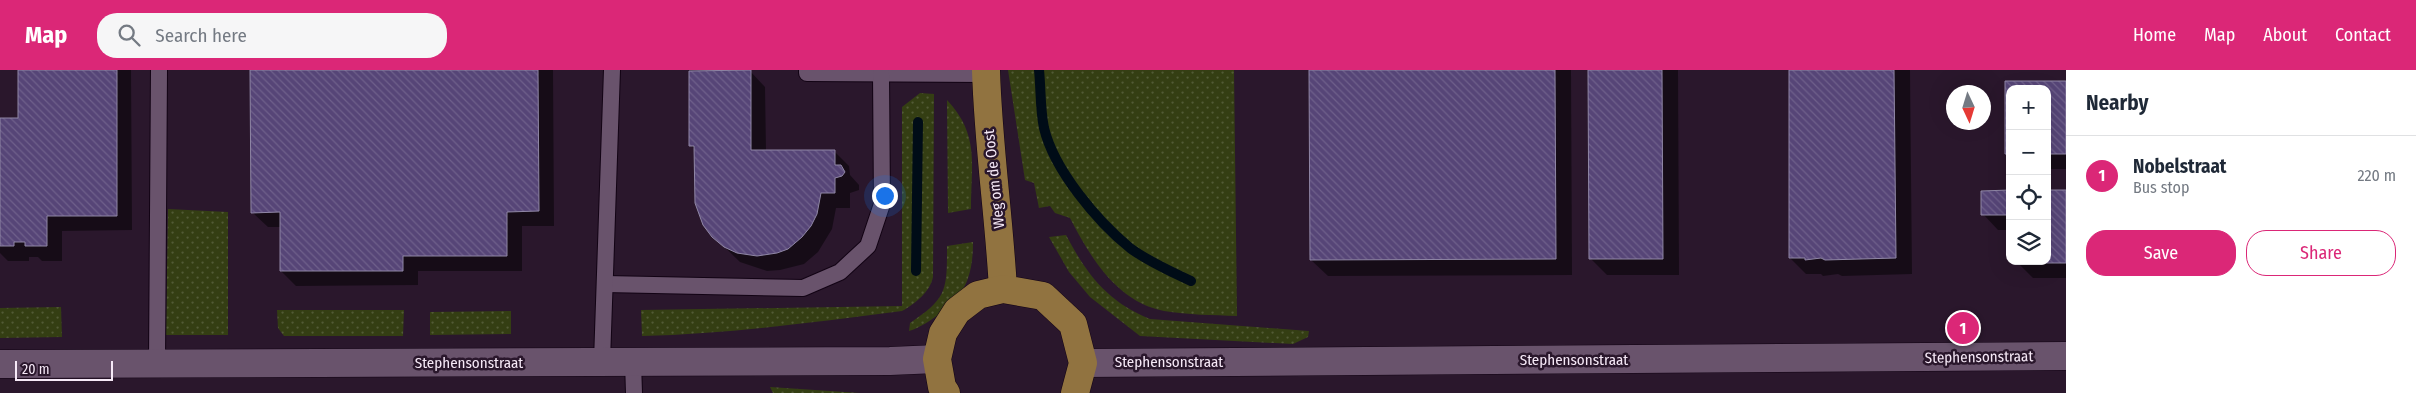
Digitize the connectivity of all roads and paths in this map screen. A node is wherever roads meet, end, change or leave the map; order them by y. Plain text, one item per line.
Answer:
1 (158, 70) edge
2 (612, 70) edge
3 (807, 70) edge
4 (986, 72) edge
5 (881, 74) junction
6 (606, 284) junction
7 (1003, 289) junction
8 (2066, 356) edge
9 (937, 359) junction
10 (602, 361) junction
11 (157, 362) junction
12 (633, 362) junction
13 (1082, 363) junction
14 (0, 364) edge
15 (634, 393) edge
16 (946, 393) edge
17 (1075, 393) edge

1 - 11 lane
2 - 6 lane
3 - 5 lane
4 - 5 lane
4 - 7 main road, Weg om de Oost
5 - 6 lane
6 - 10 lane
7 - 9 main road
7 - 13 main road
8 - 13 street, Stephensonstraat
9 - 12 street, Stephensonstraat
9 - 16 main road
10 - 11 street, Stephensonstraat
10 - 12 street, Stephensonstraat
11 - 14 street, Stephensonstraat
12 - 15 lane
13 - 17 main road

